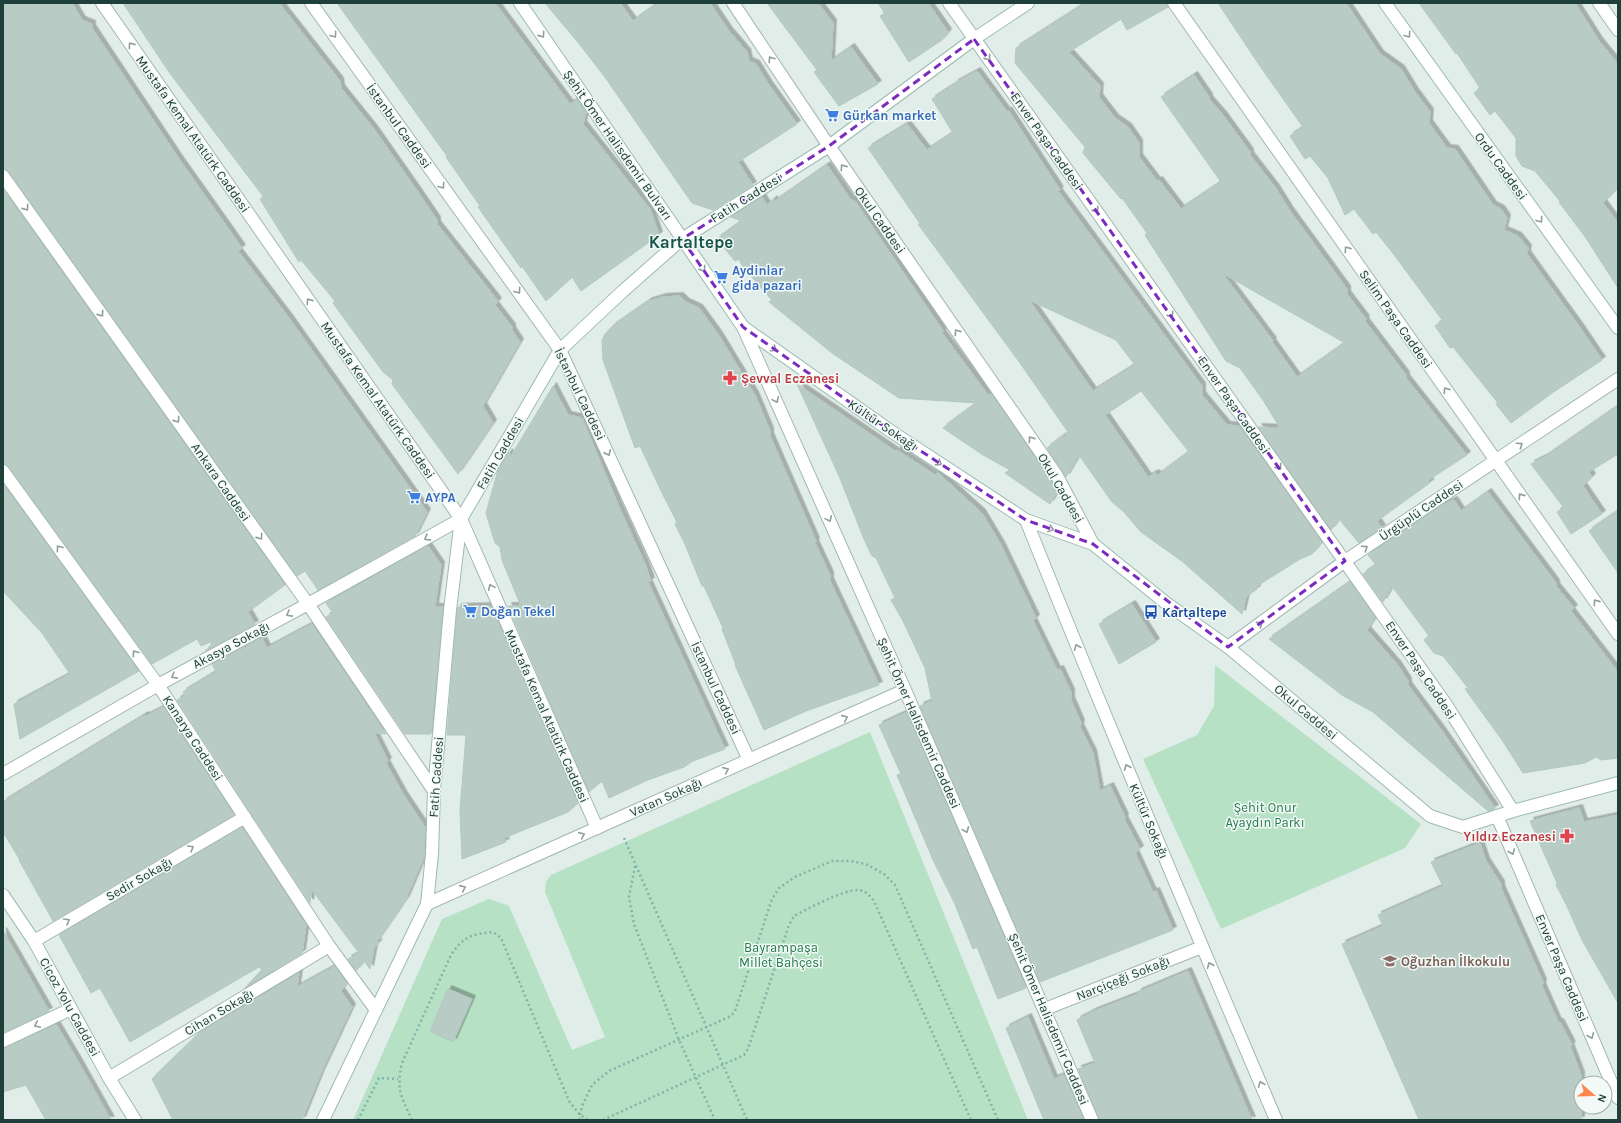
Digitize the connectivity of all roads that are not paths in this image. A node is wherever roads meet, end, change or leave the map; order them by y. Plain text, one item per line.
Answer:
1 (102, 3) edge
2 (311, 3) edge
3 (520, 3) edge
4 (733, 3) edge
5 (950, 3) edge
6 (1028, 3) edge
7 (1174, 3) edge
8 (1385, 3) edge
9 (1599, 3) edge
10 (1618, 30) edge
11 (974, 39) junction
12 (829, 146) junction
13 (3, 176) edge
14 (682, 239) junction
15 (743, 327) junction
16 (1618, 328) edge
17 (560, 350) junction
18 (1618, 379) edge
19 (1496, 461) junction
20 (3, 471) edge
21 (461, 519) junction
22 (1026, 520) junction
23 (1093, 544) junction
24 (1345, 561) junction
25 (308, 604) junction
26 (1618, 634) edge
27 (1228, 647) junction
28 (158, 685) junction
29 (905, 690) junction
30 (749, 760) junction
31 (3, 774) edge
32 (1618, 784) edge
33 (434, 791) junction
34 (1513, 811) junction
35 (1497, 816) junction
36 (245, 817) junction
37 (597, 828) junction
38 (3, 896) edge
39 (427, 904) junction
40 (34, 941) junction
41 (329, 946) junction
42 (1202, 947) junction
43 (71, 1009) junction
44 (1045, 1009) junction
45 (376, 1010) junction
46 (3, 1041) edge
47 (109, 1078) junction
48 (1618, 1098) edge
49 (135, 1120) edge
50 (323, 1120) edge
51 (1092, 1120) edge
52 (1276, 1120) edge

21 -> 1 street, Mustafa Kemal Atatürk Caddesi
2 -> 17 street, İstanbul Caddesi
3 -> 14 street, Şehit Ömer Halisdemir Bulvarı
12 -> 4 street, Okul Caddesi
5 - 11 street, Enver Paşa Caddesi
6 - 11 street, Fatih Caddesi
19 -> 7 street, Selim Paşa Caddesi
8 -> 16 street, Ordu Caddesi
9 - 10 street
11 - 12 street, Fatih Caddesi
11 -> 24 street, Enver Paşa Caddesi
12 - 14 street, Fatih Caddesi
23 -> 12 street, Okul Caddesi
13 -> 25 street, Ankara Caddesi
14 -> 15 street, Şehit Ömer Halisdemir Bulvarı
14 - 17 street, Fatih Caddesi
15 -> 22 street, Kültür Sokağı
15 -> 29 street, Şehit Ömer Halisdemir Caddesi
17 - 21 street, Fatih Caddesi
17 -> 30 street, İstanbul Caddesi
19 -> 18 street, Ürgüplü Caddesi
24 -> 19 street, Ürgüplü Caddesi
26 -> 19 street, Selim Paşa Caddesi
28 -> 20 street, Kanarya Caddesi
21 -> 25 street, Akasya Sokağı
21 - 33 street, Fatih Caddesi
37 -> 21 street, Mustafa Kemal Atatürk Caddesi
22 -> 23 street, Kültür Sokağı
42 -> 22 street, Kültür Sokağı
23 - 27 street, Okul Caddesi
27 -> 24 street, Ürgüplü Caddesi
24 - 34 street, Enver Paşa Caddesi
25 -> 28 street, Akasya Sokağı
25 - 33 street, Ankara Caddesi
27 - 35 street, Okul Caddesi
28 - 31 street, Akasya Sokağı
28 - 36 street, Kanarya Caddesi
30 -> 29 street, Vatan Sokağı
29 -> 44 street, Şehit Ömer Halisdemir Caddesi
37 -> 30 street, Vatan Sokağı
32 - 34 street, Okul Caddesi
33 - 39 street, Fatih Caddesi
34 - 35 street, Okul Caddesi
35 -> 48 street, Enver Paşa Caddesi
40 -> 36 street, Sedir Sokağı
36 - 41 street, Kanarya Caddesi
39 -> 37 street, Vatan Sokağı
38 - 40 street, Cicoz Yolu Caddesi
39 - 45 street, Fatih Caddesi
40 - 43 street, Cicoz Yolu Caddesi
41 - 45 street, Kanarya Caddesi
41 - 47 street, Cihan Sokağı
42 - 44 street, Narçiçeği Sokağı
52 -> 42 street, Kültür Sokağı
43 -> 46 street
43 - 47 street, Cicoz Yolu Caddesi
44 - 51 street, Şehit Ömer Halisdemir Caddesi
45 - 50 street, Fatih Caddesi
47 - 49 street, Cicoz Yolu Caddesi

